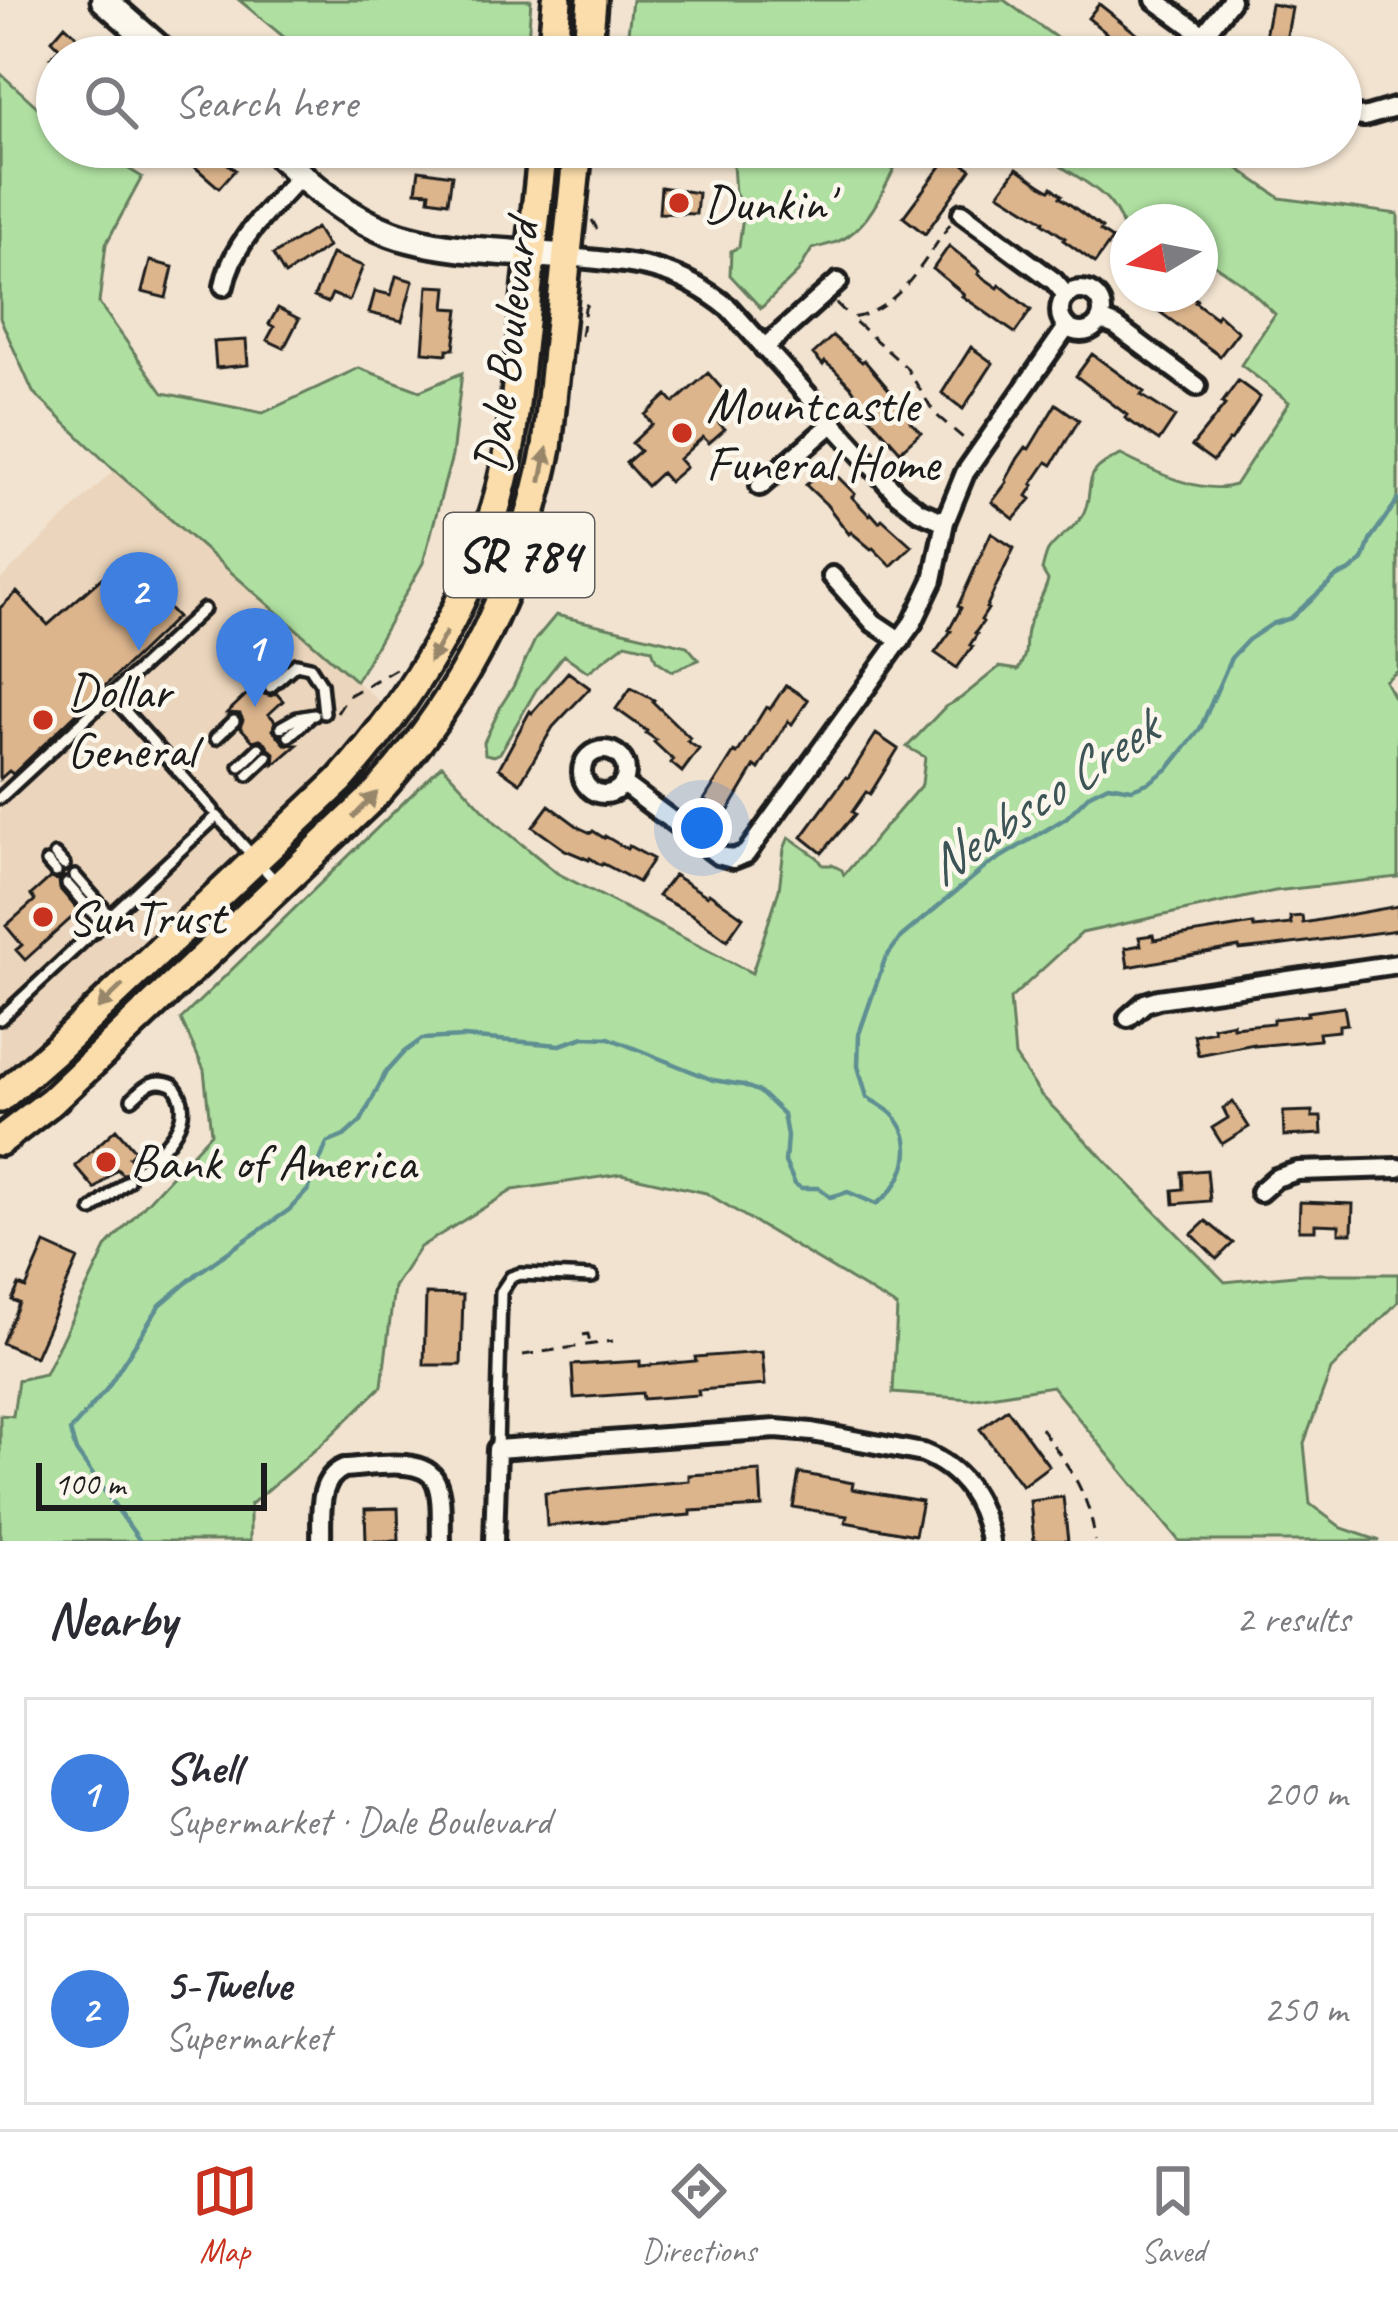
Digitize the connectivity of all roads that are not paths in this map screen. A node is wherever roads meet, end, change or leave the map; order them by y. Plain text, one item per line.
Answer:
1 (104, 0) edge
2 (557, 0) edge
3 (592, 0) edge
4 (1155, 0) edge
5 (1231, 0) edge
6 (1204, 35) joint
7 (145, 36) edge
8 (554, 36) edge
9 (589, 36) edge
10 (1398, 107) edge
11 (1362, 116) edge
12 (292, 168) edge
13 (541, 168) edge
14 (576, 168) edge
15 (300, 176) junction
16 (962, 213) road end
17 (532, 253) junction
18 (568, 257) junction
19 (838, 282) dead end
20 (224, 286) dead end
21 (1066, 295) junction
22 (1101, 320) junction
23 (1067, 327) junction
24 (764, 348) junction
25 (1197, 386) dead end
26 (832, 424) junction
27 (760, 486) dead end
28 (945, 522) junction
29 (832, 576) dead end
30 (204, 609) dead end
31 (901, 641) junction
32 (270, 687) dead end
33 (111, 695) junction
34 (324, 713) dead end
35 (234, 721) dead end
36 (216, 738) dead end
37 (240, 766) dead end
38 (248, 776) dead end
39 (623, 784) dead end
40 (0, 797) edge
41 (213, 810) dead end
42 (51, 858) dead end
43 (255, 858) junction
44 (60, 868) dead end
45 (71, 880) dead end
46 (280, 886) junction
47 (106, 920) junction
48 (1398, 964) edge
49 (1128, 1018) dead end
50 (0, 1019) edge
51 (0, 1098) edge
52 (132, 1100) dead end
53 (0, 1142) edge
54 (1398, 1168) edge
55 (140, 1170) dead end
56 (128, 1181) dead end
57 (1260, 1192) dead end
58 (92, 1210) dead end
59 (592, 1277) dead end
60 (497, 1448) junction
61 (321, 1541) edge
62 (441, 1541) edge
63 (494, 1541) edge
64 (990, 1541) edge

1 - 7 street
2 - 8 main road
3 - 9 main road
4 - 6 street
5 - 6 street
10 - 11 street
12 - 15 street
13 - 17 main road, Dale Boulevard / SR 784
14 - 18 main road, Dale Boulevard / SR 784
15 - 17 street
15 - 20 street
16 - 21 street
17 - 18 street
17 -> 43 main road, Dale Boulevard / SR 784
18 - 24 street
46 -> 18 main road, Dale Boulevard / SR 784
19 - 24 street
21 - 22 street
21 - 23 street
22 - 23 street
22 - 25 street
23 - 28 street
24 - 26 street
26 - 27 street
26 - 28 street
28 - 31 street
29 - 31 street
30 - 33 lane
31 - 39 street
32 - 34 lane
33 - 40 lane
33 - 41 lane
35 - 36 lane
37 - 38 lane
42 - 44 lane
43 - 46 lane
43 - 47 lane
43 -> 51 main road, Dale Boulevard / SR 784
45 - 47 lane
46 - 53 main road, Dale Boulevard / SR 784
47 - 50 lane
48 - 49 street
52 - 55 lane
54 - 57 street
56 - 58 lane
59 - 60 lane
60 - 63 street
60 - 64 street
61 - 62 street

